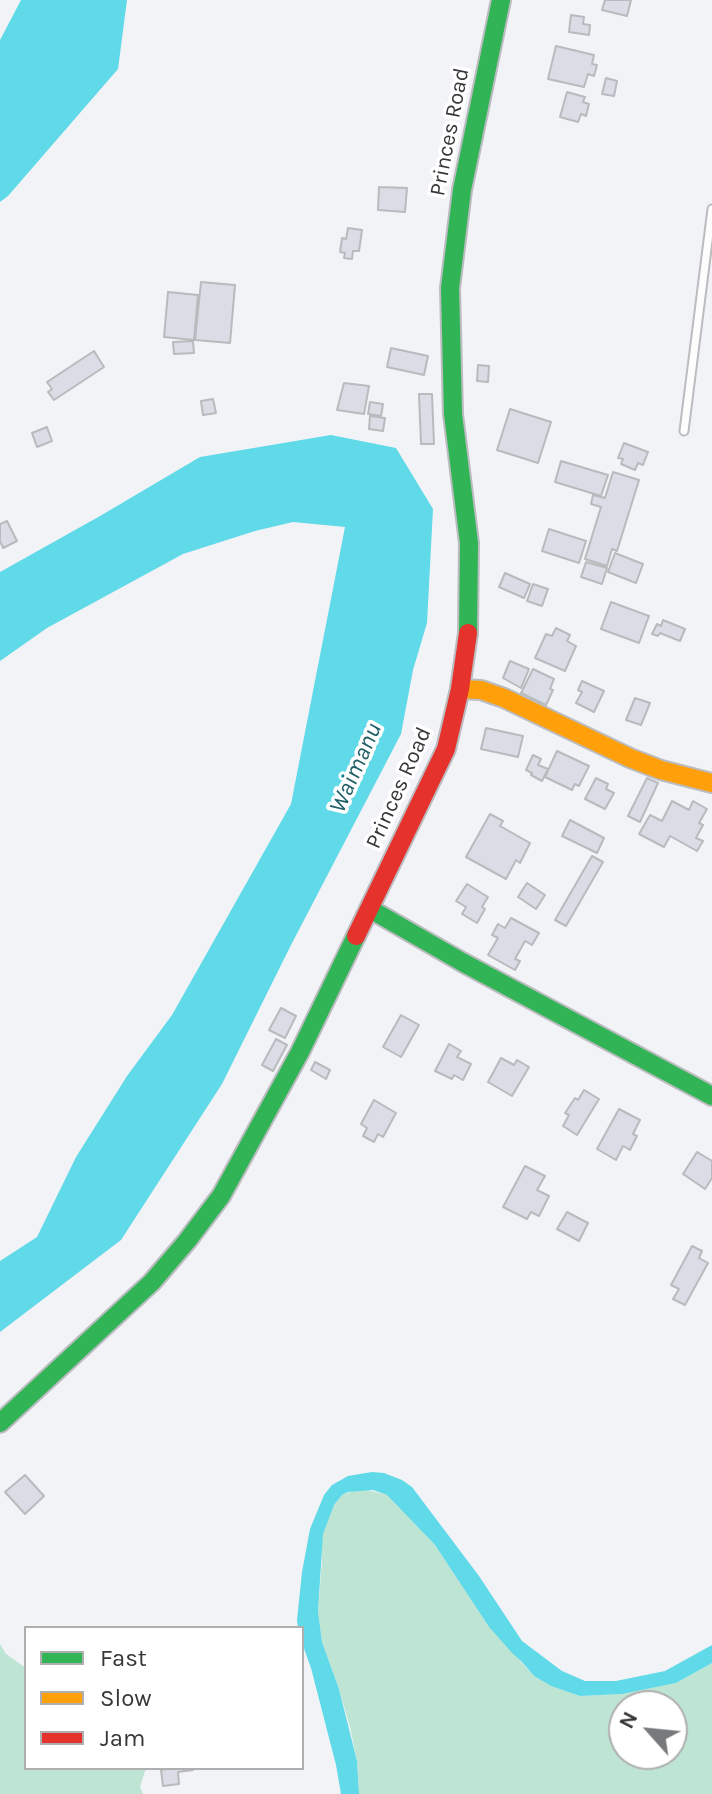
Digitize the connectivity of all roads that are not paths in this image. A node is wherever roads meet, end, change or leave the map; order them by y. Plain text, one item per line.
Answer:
1 (501, 0) edge
2 (712, 209) edge
3 (684, 431) dead end
4 (460, 689) junction
5 (712, 783) edge
6 (370, 909) junction
7 (712, 1096) edge
8 (0, 1423) edge

1 - 4 main road, Princes Road
2 - 3 lane
4 - 5 main road
4 - 6 main road, Princes Road
6 - 7 main road
6 - 8 main road, Princes Road

